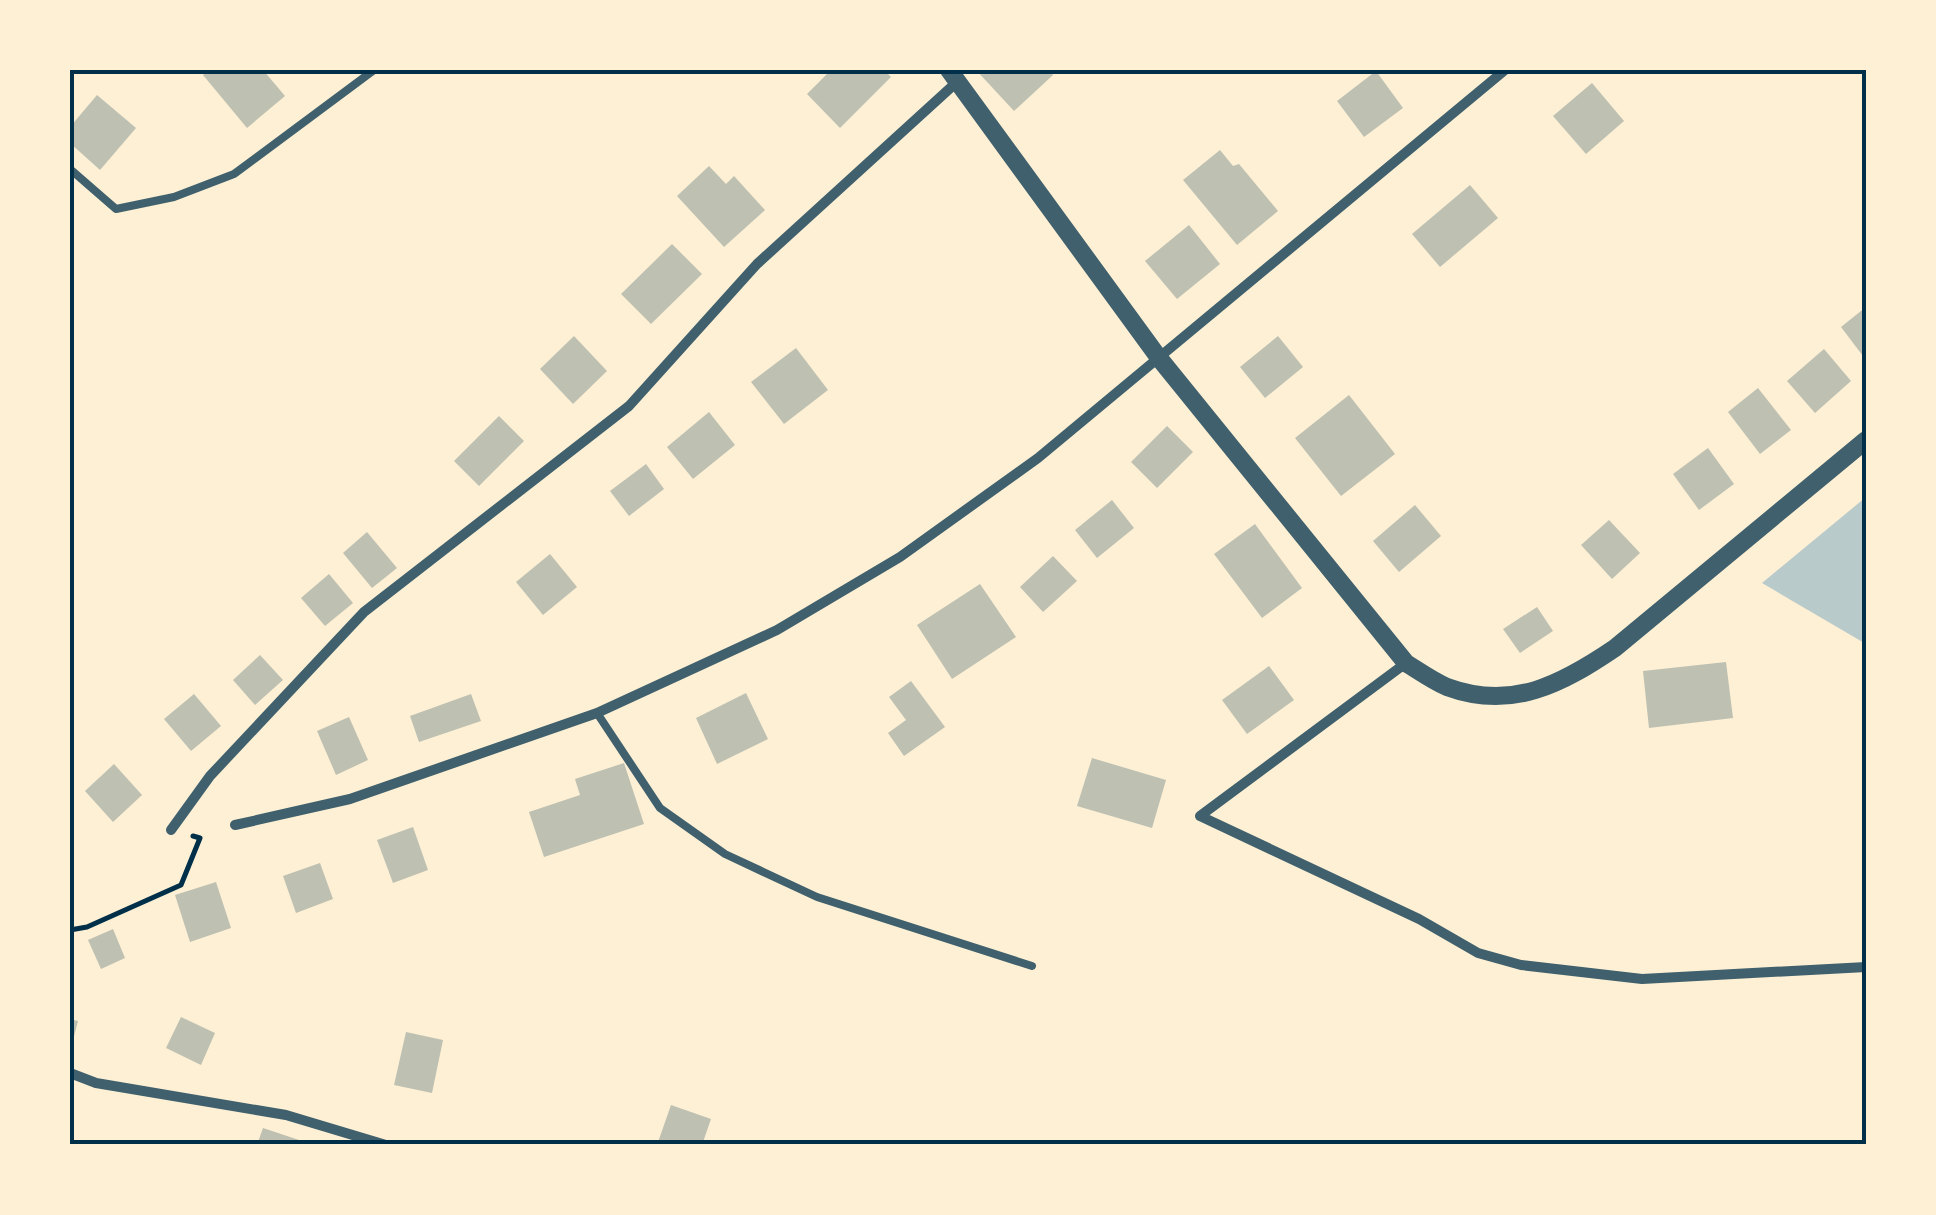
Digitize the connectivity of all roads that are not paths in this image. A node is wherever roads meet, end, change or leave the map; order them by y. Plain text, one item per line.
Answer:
1 (374, 70) edge
2 (1506, 70) edge
3 (954, 75) edge
4 (70, 168) edge
5 (1158, 358) junction
6 (1866, 440) edge
7 (1406, 663) junction
8 (598, 713) junction
9 (235, 824) dead end
10 (171, 830) road end
11 (1032, 966) dead end
12 (1866, 967) edge
13 (70, 1072) edge
14 (386, 1145) edge

1 - 4 lane
2 - 5 street
3 - 5 street
3 - 10 street
5 - 7 street
5 - 8 street
6 - 7 street
7 - 12 street
8 - 9 street
8 - 11 lane
13 - 14 street

